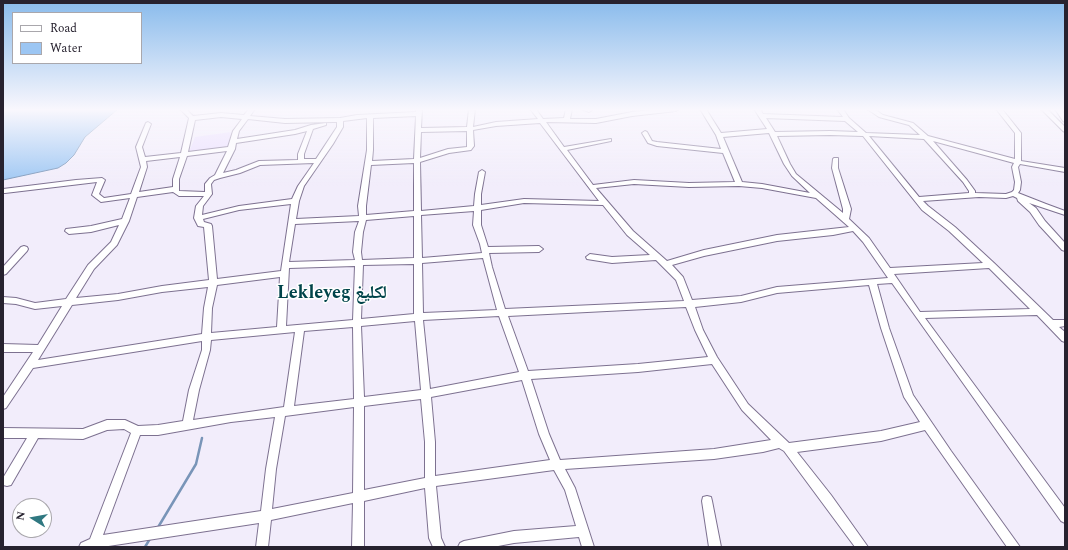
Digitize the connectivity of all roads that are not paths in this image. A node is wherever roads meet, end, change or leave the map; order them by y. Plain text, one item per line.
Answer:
1 (864, 134) edge
2 (144, 135) edge
3 (188, 135) edge
4 (235, 135) edge
5 (278, 135) edge
6 (308, 135) edge
7 (335, 135) edge
8 (369, 135) edge
9 (418, 135) edge
10 (470, 135) edge
11 (552, 135) edge
12 (646, 135) edge
13 (719, 135) joint
14 (728, 135) edge
15 (773, 135) edge
16 (878, 135) edge
17 (923, 135) edge
18 (1018, 135) edge
19 (926, 137) junction
20 (609, 140) dead end
21 (234, 141) junction
22 (562, 148) junction
23 (232, 149) junction
24 (726, 151) junction
25 (184, 154) junction
26 (142, 159) junction
27 (836, 159) dead end
28 (301, 161) junction
29 (317, 161) junction
30 (418, 161) junction
31 (1018, 162) junction
32 (368, 163) junction
33 (1065, 170) edge
34 (482, 172) dead end
35 (218, 176) junction
36 (739, 184) junction
37 (591, 187) junction
38 (176, 189) junction
39 (5, 191) dead end
40 (209, 194) junction
41 (1014, 194) junction
42 (135, 196) junction
43 (972, 196) junction
44 (820, 197) junction
45 (917, 199) junction
46 (295, 201) junction
47 (604, 203) junction
48 (478, 208) junction
49 (417, 212) junction
50 (1065, 213) edge
51 (198, 218) junction
52 (363, 218) junction
53 (845, 219) junction
54 (125, 222) junction
55 (293, 222) junction
56 (855, 228) junction
57 (69, 230) dead end
58 (1065, 248) edge
59 (24, 249) dead end
60 (539, 250) dead end
61 (485, 252) junction
62 (590, 257) dead end
63 (659, 257) junction
64 (418, 261) junction
65 (359, 263) junction
66 (666, 264) junction
67 (991, 265) junction
68 (285, 269) junction
69 (888, 271) junction
70 (3, 272) edge
71 (894, 280) junction
72 (872, 281) junction
73 (213, 283) junction
74 (3, 300) edge
75 (68, 303) junction
76 (689, 303) junction
77 (1039, 312) junction
78 (503, 313) junction
79 (918, 315) junction
80 (419, 317) junction
81 (1065, 323) edge
82 (357, 324) junction
83 (1051, 324) junction
84 (300, 329) junction
85 (281, 330) junction
86 (206, 337) junction
87 (1065, 338) edge
88 (3, 348) edge
89 (40, 349) junction
90 (714, 360) junction
91 (30, 365) junction
92 (525, 375) junction
93 (426, 394) junction
94 (358, 403) junction
95 (3, 405) edge
96 (284, 412) junction
97 (187, 425) junction
98 (928, 425) junction
99 (137, 431) junction
100 (3, 433) edge
101 (35, 434) junction
102 (784, 445) junction
103 (557, 465) junction
104 (7, 481) dead end
105 (430, 482) junction
106 (358, 496) junction
107 (707, 501) dead end
108 (1061, 507) edge
109 (265, 516) junction
110 (1065, 517) edge
111 (583, 531) junction
112 (90, 546) edge
113 (262, 547) edge
114 (358, 547) edge
115 (438, 547) edge
116 (464, 547) edge
117 (588, 547) edge
118 (715, 547) edge
119 (862, 547) edge
120 (1014, 547) edge

1 - 45 street
2 - 26 street
3 - 25 street
4 - 21 street
5 - 21 street
6 - 28 street
7 - 29 street
8 - 32 street
9 - 30 street
10 - 30 street
11 - 22 street
12 - 24 street
13 - 14 street
13 - 24 street
15 - 44 street
16 - 19 street
17 - 19 street
18 - 31 street
19 - 31 street
19 - 43 street
20 - 22 street
21 - 23 street
22 - 37 street
23 - 25 street
23 - 35 street
24 - 36 street
25 - 26 street
25 - 38 street
26 - 42 street
27 - 53 street
28 - 29 street
28 - 35 street
29 - 46 street
30 - 32 street
30 - 49 street
31 - 33 street
31 - 41 street
32 - 52 street
34 - 48 street
35 - 40 street
36 - 37 street
36 - 44 street
37 - 47 street
38 - 40 street
38 - 42 street
39 - 42 street
40 - 51 street
41 - 43 street
41 - 50 street
41 - 58 street
42 - 54 street
43 - 45 street
44 - 53 street
45 - 67 street
46 - 51 street
46 - 55 street
47 - 48 street
47 - 63 street
48 - 49 street
48 - 61 street
49 - 52 street
49 - 64 street
51 - 73 street
52 - 55 street
52 - 65 street
53 - 56 street
54 - 57 street
54 - 75 street
55 - 68 street
56 - 66 street
56 - 69 street
59 - 70 street
60 - 61 street
61 - 64 street
61 - 78 street
62 - 63 street
63 - 66 street
64 - 65 street
64 - 80 street
65 - 68 street
65 - 82 street
66 - 76 street
67 - 69 street
67 - 77 street
68 - 73 street
68 - 85 street
69 - 71 street
71 - 72 street
71 - 79 street
72 - 76 street
72 - 98 street
73 - 75 street
73 - 86 street
74 - 75 street
75 - 89 street
76 - 78 street
76 - 90 street
77 - 79 street
77 - 83 street
78 - 80 street
78 - 92 street
79 - 108 street
80 - 82 street
80 - 93 street
81 - 83 street
82 - 84 street
82 - 94 street
83 - 87 street
84 - 85 street
84 - 96 street
85 - 86 street
86 - 91 street
86 - 97 street
88 - 89 street
89 - 91 street
90 - 92 street
90 - 102 street
91 - 95 street
92 - 93 street
92 - 103 street
93 - 94 street
93 - 105 street
94 - 96 street
94 - 106 street
96 - 97 street
96 - 109 street
97 - 99 street
98 - 102 street
98 - 120 street
99 - 101 street
99 - 112 street
100 - 101 street
101 - 104 street
102 - 103 street
102 - 119 street
103 - 105 street
103 - 111 street
105 - 106 street
105 - 115 street
106 - 109 street
106 - 114 street
107 - 118 street
108 - 110 street
109 - 112 street
109 - 113 street
111 - 116 street
111 - 117 street

